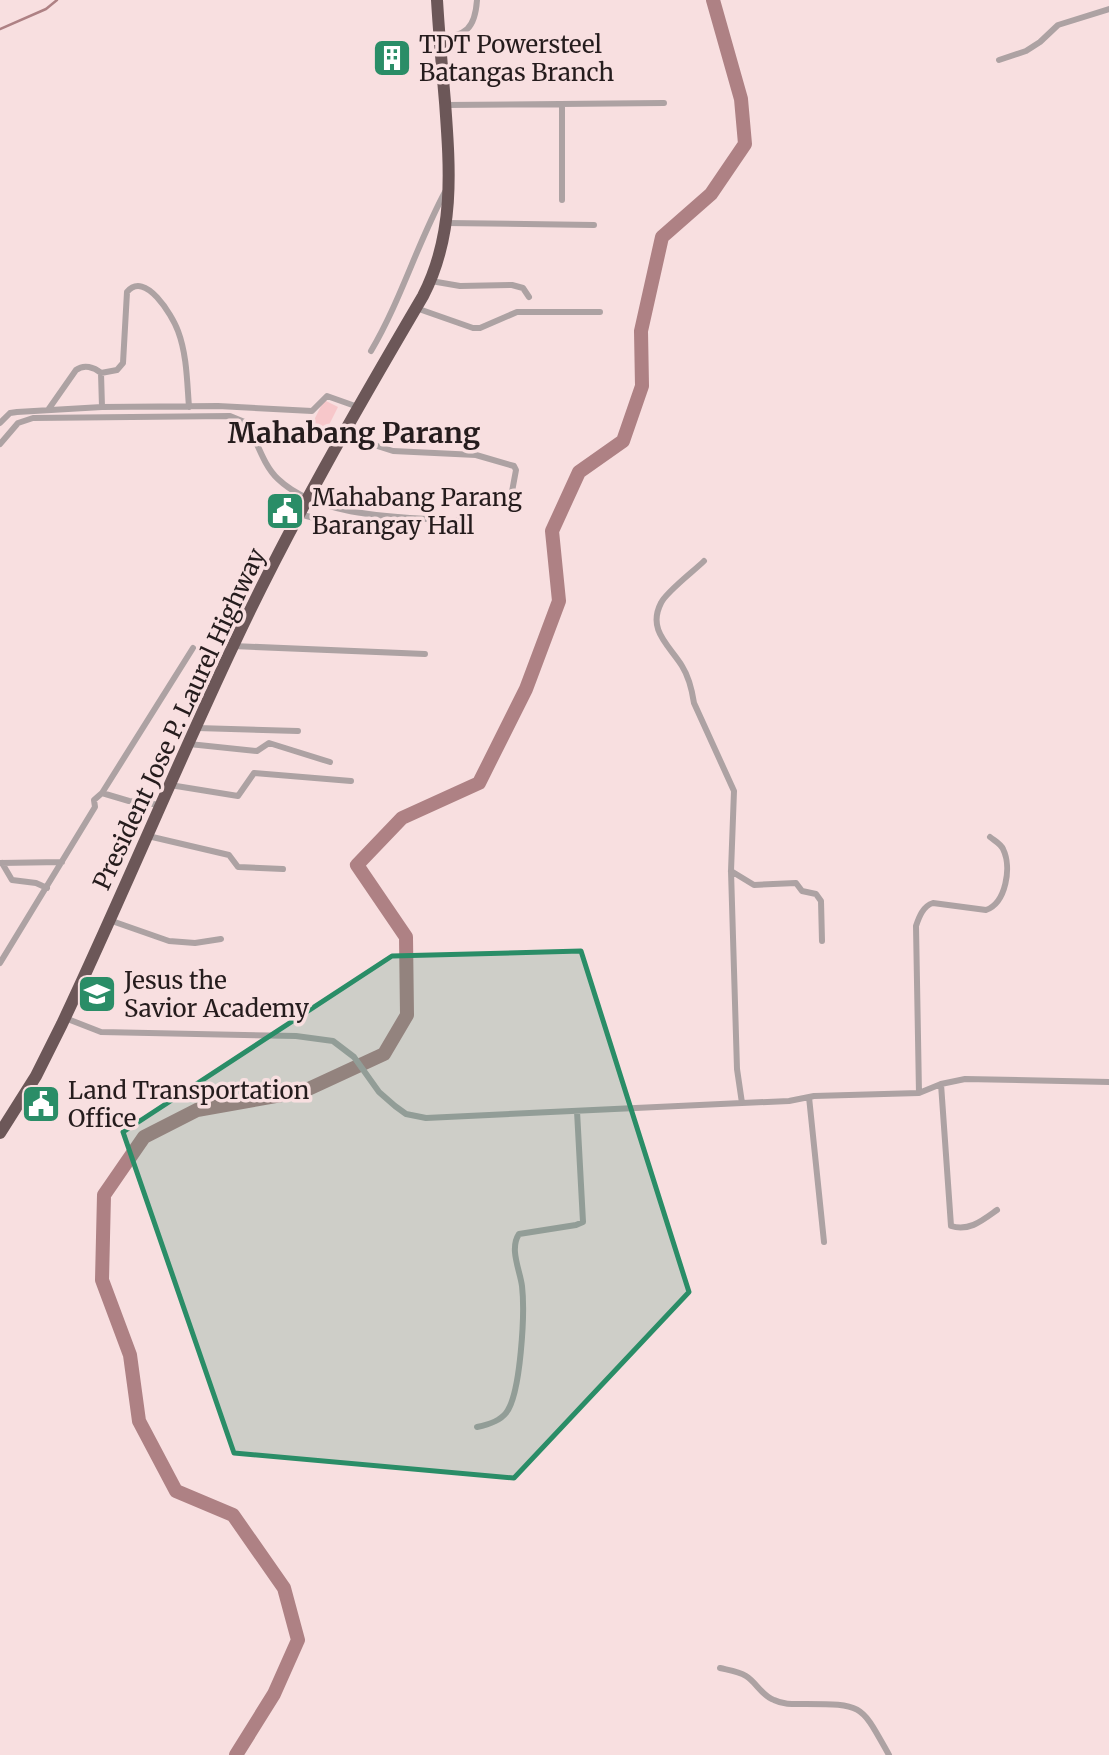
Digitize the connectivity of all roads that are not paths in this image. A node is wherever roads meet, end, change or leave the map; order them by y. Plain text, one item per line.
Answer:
1 (437, 0) edge
2 (477, 0) edge
3 (1109, 9) edge
4 (439, 39) junction
5 (999, 60) dead end
6 (664, 103) dead end
7 (562, 104) junction
8 (445, 105) junction
9 (450, 184) junction
10 (562, 200) dead end
11 (446, 223) junction
12 (594, 225) dead end
13 (431, 281) junction
14 (528, 297) dead end
15 (416, 308) junction
16 (600, 312) dead end
17 (371, 351) dead end
18 (102, 373) junction
19 (102, 407) junction
20 (189, 407) junction
21 (359, 407) junction
22 (48, 410) junction
23 (0, 423) edge
24 (346, 430) junction
25 (0, 444) edge
26 (511, 497) dead end
27 (309, 498) junction
28 (299, 514) junction
29 (465, 521) dead end
30 (376, 531) dead end
31 (704, 561) dead end
32 (233, 646) junction
33 (193, 649) dead end
34 (425, 654) dead end
35 (197, 728) junction
36 (298, 731) dead end
37 (189, 744) junction
38 (330, 762) dead end
39 (351, 780) dead end
40 (169, 785) junction
41 (102, 793) junction
42 (161, 805) junction
43 (147, 836) junction
44 (990, 837) dead end
45 (62, 862) junction
46 (1, 863) edge
47 (283, 869) dead end
48 (731, 871) junction
49 (47, 888) junction
50 (109, 920) junction
51 (220, 939) dead end
52 (822, 941) dead end
53 (0, 963) edge
54 (65, 1018) junction
55 (1109, 1082) edge
56 (942, 1084) junction
57 (919, 1093) junction
58 (809, 1097) junction
59 (742, 1103) junction
60 (577, 1111) junction
61 (0, 1133) edge
62 (997, 1210) dead end
63 (824, 1242) dead end
64 (477, 1427) dead end
65 (720, 1668) dead end
66 (890, 1755) edge

1 - 4 highway, President Jose P. Laurel Highway
2 - 4 street
3 - 5 street
4 - 8 highway, President Jose P. Laurel Highway
6 - 7 street
7 - 8 street
7 - 10 street
8 - 9 highway, President Jose P. Laurel Highway
9 - 11 highway, President Jose P. Laurel Highway
9 - 17 street
11 - 12 street
11 - 13 highway, President Jose P. Laurel Highway
13 - 14 street
13 - 15 highway, President Jose P. Laurel Highway
15 - 16 street
15 - 21 highway, President Jose P. Laurel Highway
18 - 19 street
18 - 20 street
18 - 22 street
19 - 20 street
19 - 22 street
20 - 21 street
21 - 24 highway, President Jose P. Laurel Highway
22 - 23 street
24 - 26 street
24 - 27 highway, President Jose P. Laurel Highway
25 - 27 street
27 - 28 highway, President Jose P. Laurel Highway
27 - 29 street
28 - 30 street
28 - 32 highway, President Jose P. Laurel Highway
31 - 48 street
32 - 34 street
32 - 35 highway, President Jose P. Laurel Highway
33 - 41 street
35 - 36 street
35 - 37 highway, President Jose P. Laurel Highway
37 - 38 street
37 - 40 highway, President Jose P. Laurel Highway
39 - 40 street
40 - 42 highway, President Jose P. Laurel Highway
41 - 42 street
41 - 45 street
42 - 43 highway, President Jose P. Laurel Highway
43 - 47 street
43 - 50 highway, President Jose P. Laurel Highway
44 - 57 street
45 - 46 street
45 - 49 street
46 - 49 street
48 - 52 street
48 - 59 street
49 - 53 street
50 - 51 street
50 - 54 highway, President Jose P. Laurel Highway
54 - 60 street
54 - 61 highway, President Jose P. Laurel Highway
55 - 56 street
56 - 57 street
56 - 62 street
57 - 58 street
58 - 59 street
58 - 63 street
59 - 60 street
60 - 64 street
65 - 66 street

